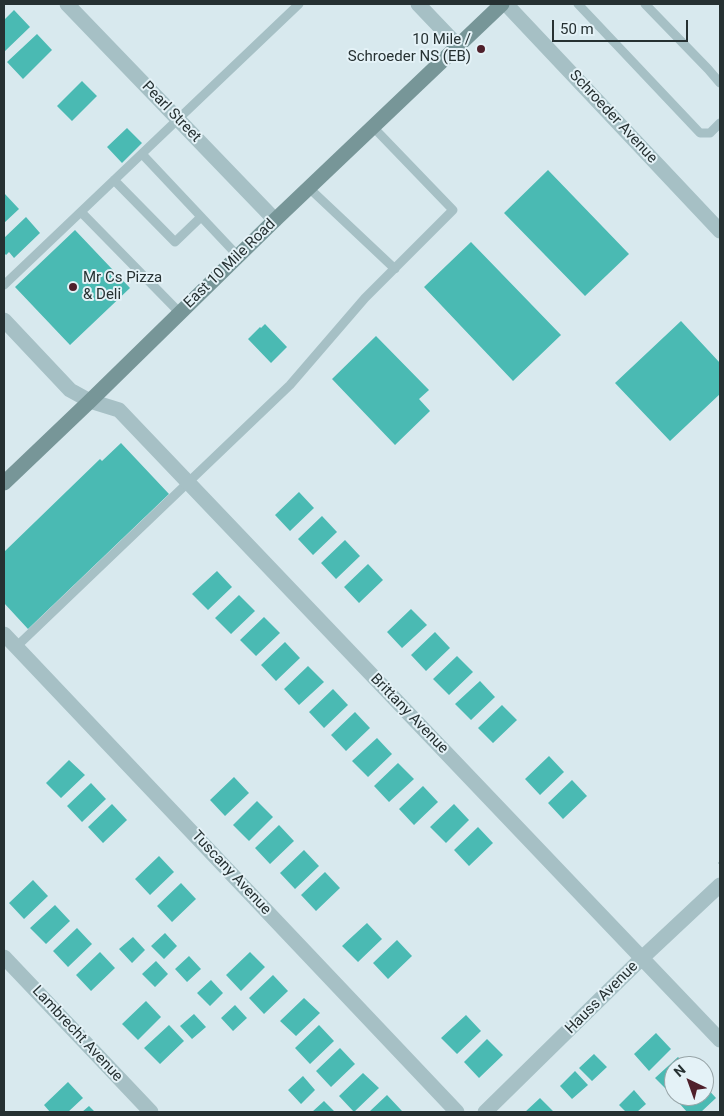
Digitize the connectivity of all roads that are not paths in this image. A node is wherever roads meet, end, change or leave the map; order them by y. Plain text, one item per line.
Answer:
1 (67, 4) edge
2 (299, 4) edge
3 (418, 4) edge
4 (504, 4) edge
5 (578, 4) edge
6 (645, 4) edge
7 (458, 46) junction
8 (720, 83) edge
9 (178, 119) junction
10 (720, 123) edge
11 (373, 127) junction
12 (142, 154) junction
13 (114, 180) junction
14 (309, 188) junction
15 (81, 212) junction
16 (201, 217) junction
17 (275, 220) junction
18 (720, 231) edge
19 (238, 256) junction
20 (394, 269) junction
21 (4, 286) edge
22 (180, 314) junction
23 (4, 320) edge
24 (90, 401) junction
25 (188, 482) junction
26 (4, 483) edge
27 (4, 634) edge
28 (16, 647) junction
29 (720, 885) edge
30 (4, 957) edge
31 (642, 958) junction
32 (720, 1040) edge
33 (151, 1112) edge
34 (457, 1112) edge
35 (485, 1112) edge

1 - 9 street, Pearl Street
2 - 9 lane
3 - 7 street
4 - 7 main road, East 10 Mile Road
4 - 18 street, Schroeder Avenue
5 - 10 lane
6 - 8 lane
7 - 11 main road, East 10 Mile Road
9 - 12 lane
9 - 17 street, Pearl Street
11 - 14 main road, East 10 Mile Road
11 - 20 lane
12 - 13 lane
12 - 16 lane
13 - 15 lane
13 - 16 lane
14 - 17 main road, East 10 Mile Road
14 - 20 lane
15 - 21 lane
15 - 22 lane
16 - 19 lane
17 - 19 main road, East 10 Mile Road
19 - 22 main road, East 10 Mile Road
20 - 25 lane
22 - 24 main road, East 10 Mile Road
23 - 24 street, Brittany Avenue
24 - 25 street, Brittany Avenue
24 - 26 main road, East 10 Mile Road
25 - 28 lane
25 - 31 street, Brittany Avenue
27 - 28 street, Tuscany Avenue
28 - 34 street, Tuscany Avenue
29 - 31 street, Hauss Avenue
30 - 33 street, Lambrecht Avenue
31 - 32 street, Brittany Avenue
31 - 35 street, Hauss Avenue

